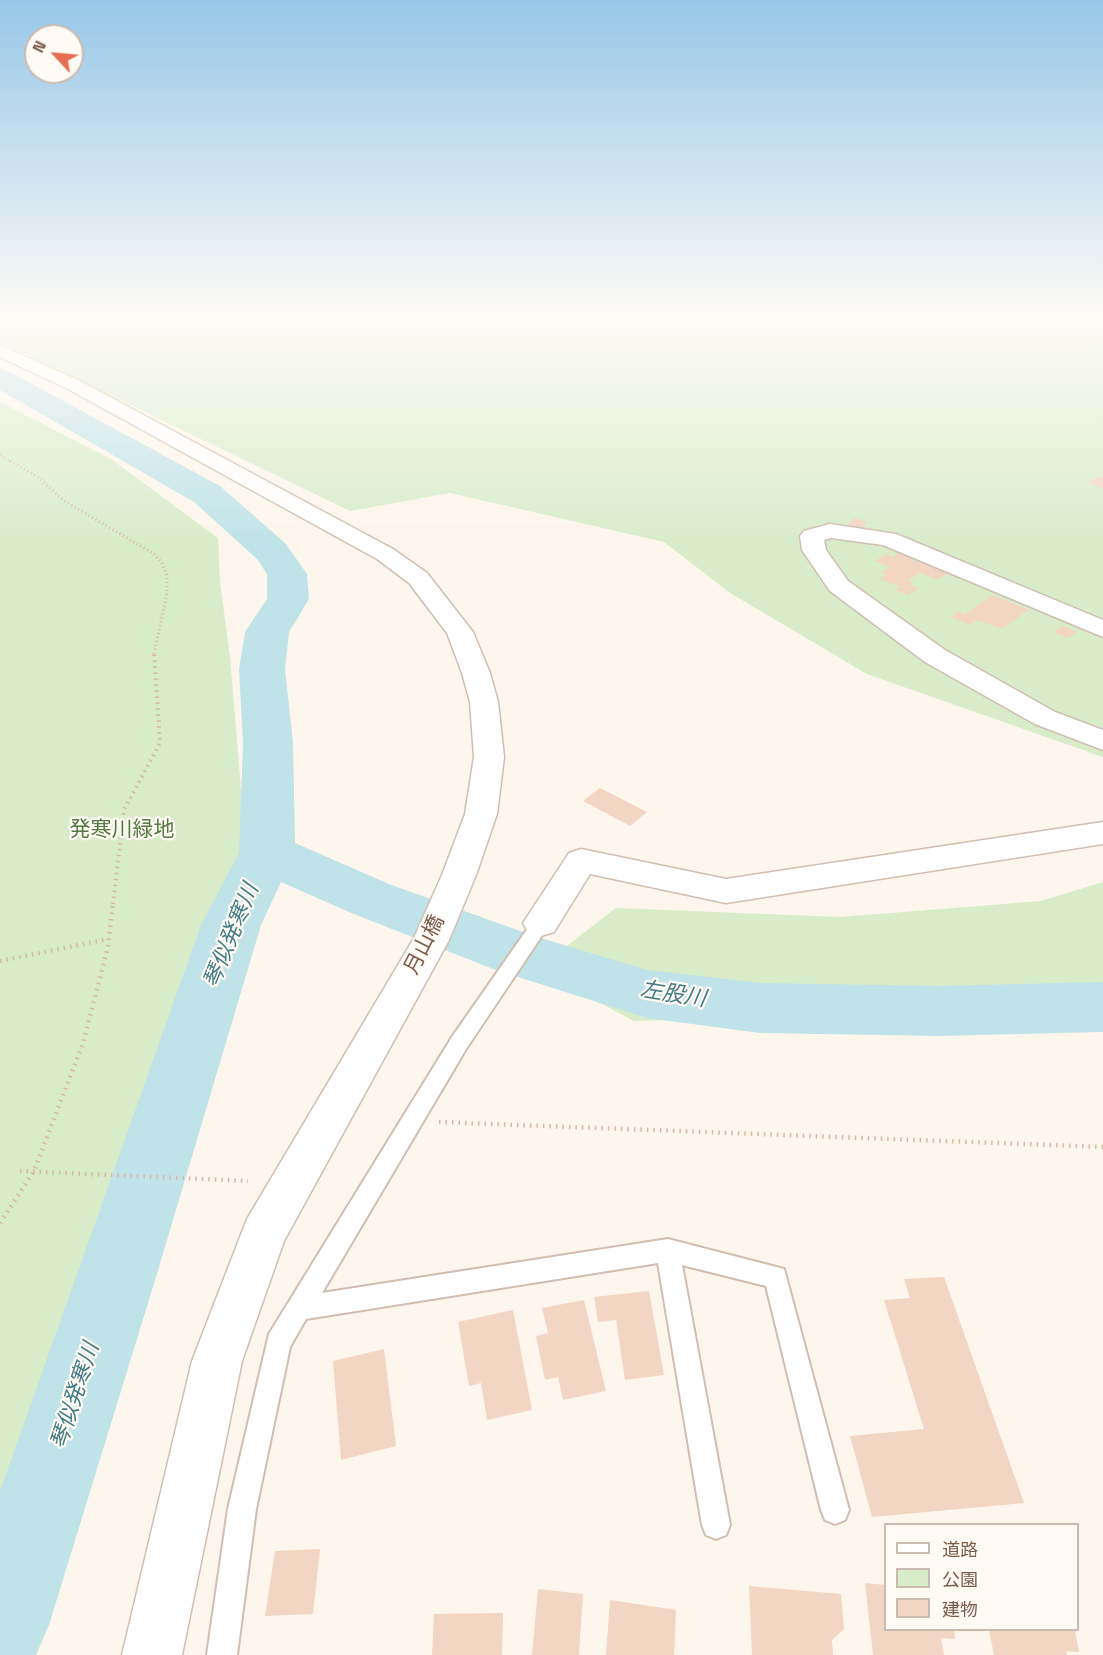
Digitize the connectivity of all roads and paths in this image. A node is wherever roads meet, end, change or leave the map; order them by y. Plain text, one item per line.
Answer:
1 (85, 391) edge
2 (0, 455) edge
3 (1097, 622) edge
4 (1103, 741) edge
5 (1103, 833) edge
6 (541, 923) joint
7 (108, 939) junction
8 (0, 961) edge
9 (411, 1121) junction
10 (1103, 1147) edge
11 (20, 1171) dead end
12 (34, 1171) junction
13 (248, 1181) dead end
14 (0, 1223) edge
15 (668, 1250) junction
16 (299, 1308) junction
17 (835, 1510) dead end
18 (716, 1525) dead end
19 (153, 1655) edge
20 (222, 1655) edge

1 - 19 street, 月山橋
2 - 7 path
3 - 4 street
5 - 6 street
6 - 9 lane
7 - 8 path
7 - 12 path
9 - 10 path
9 - 16 lane
11 - 12 path
12 - 13 path
12 - 14 path
15 - 16 lane
15 - 17 lane
15 - 18 lane
16 - 20 lane

